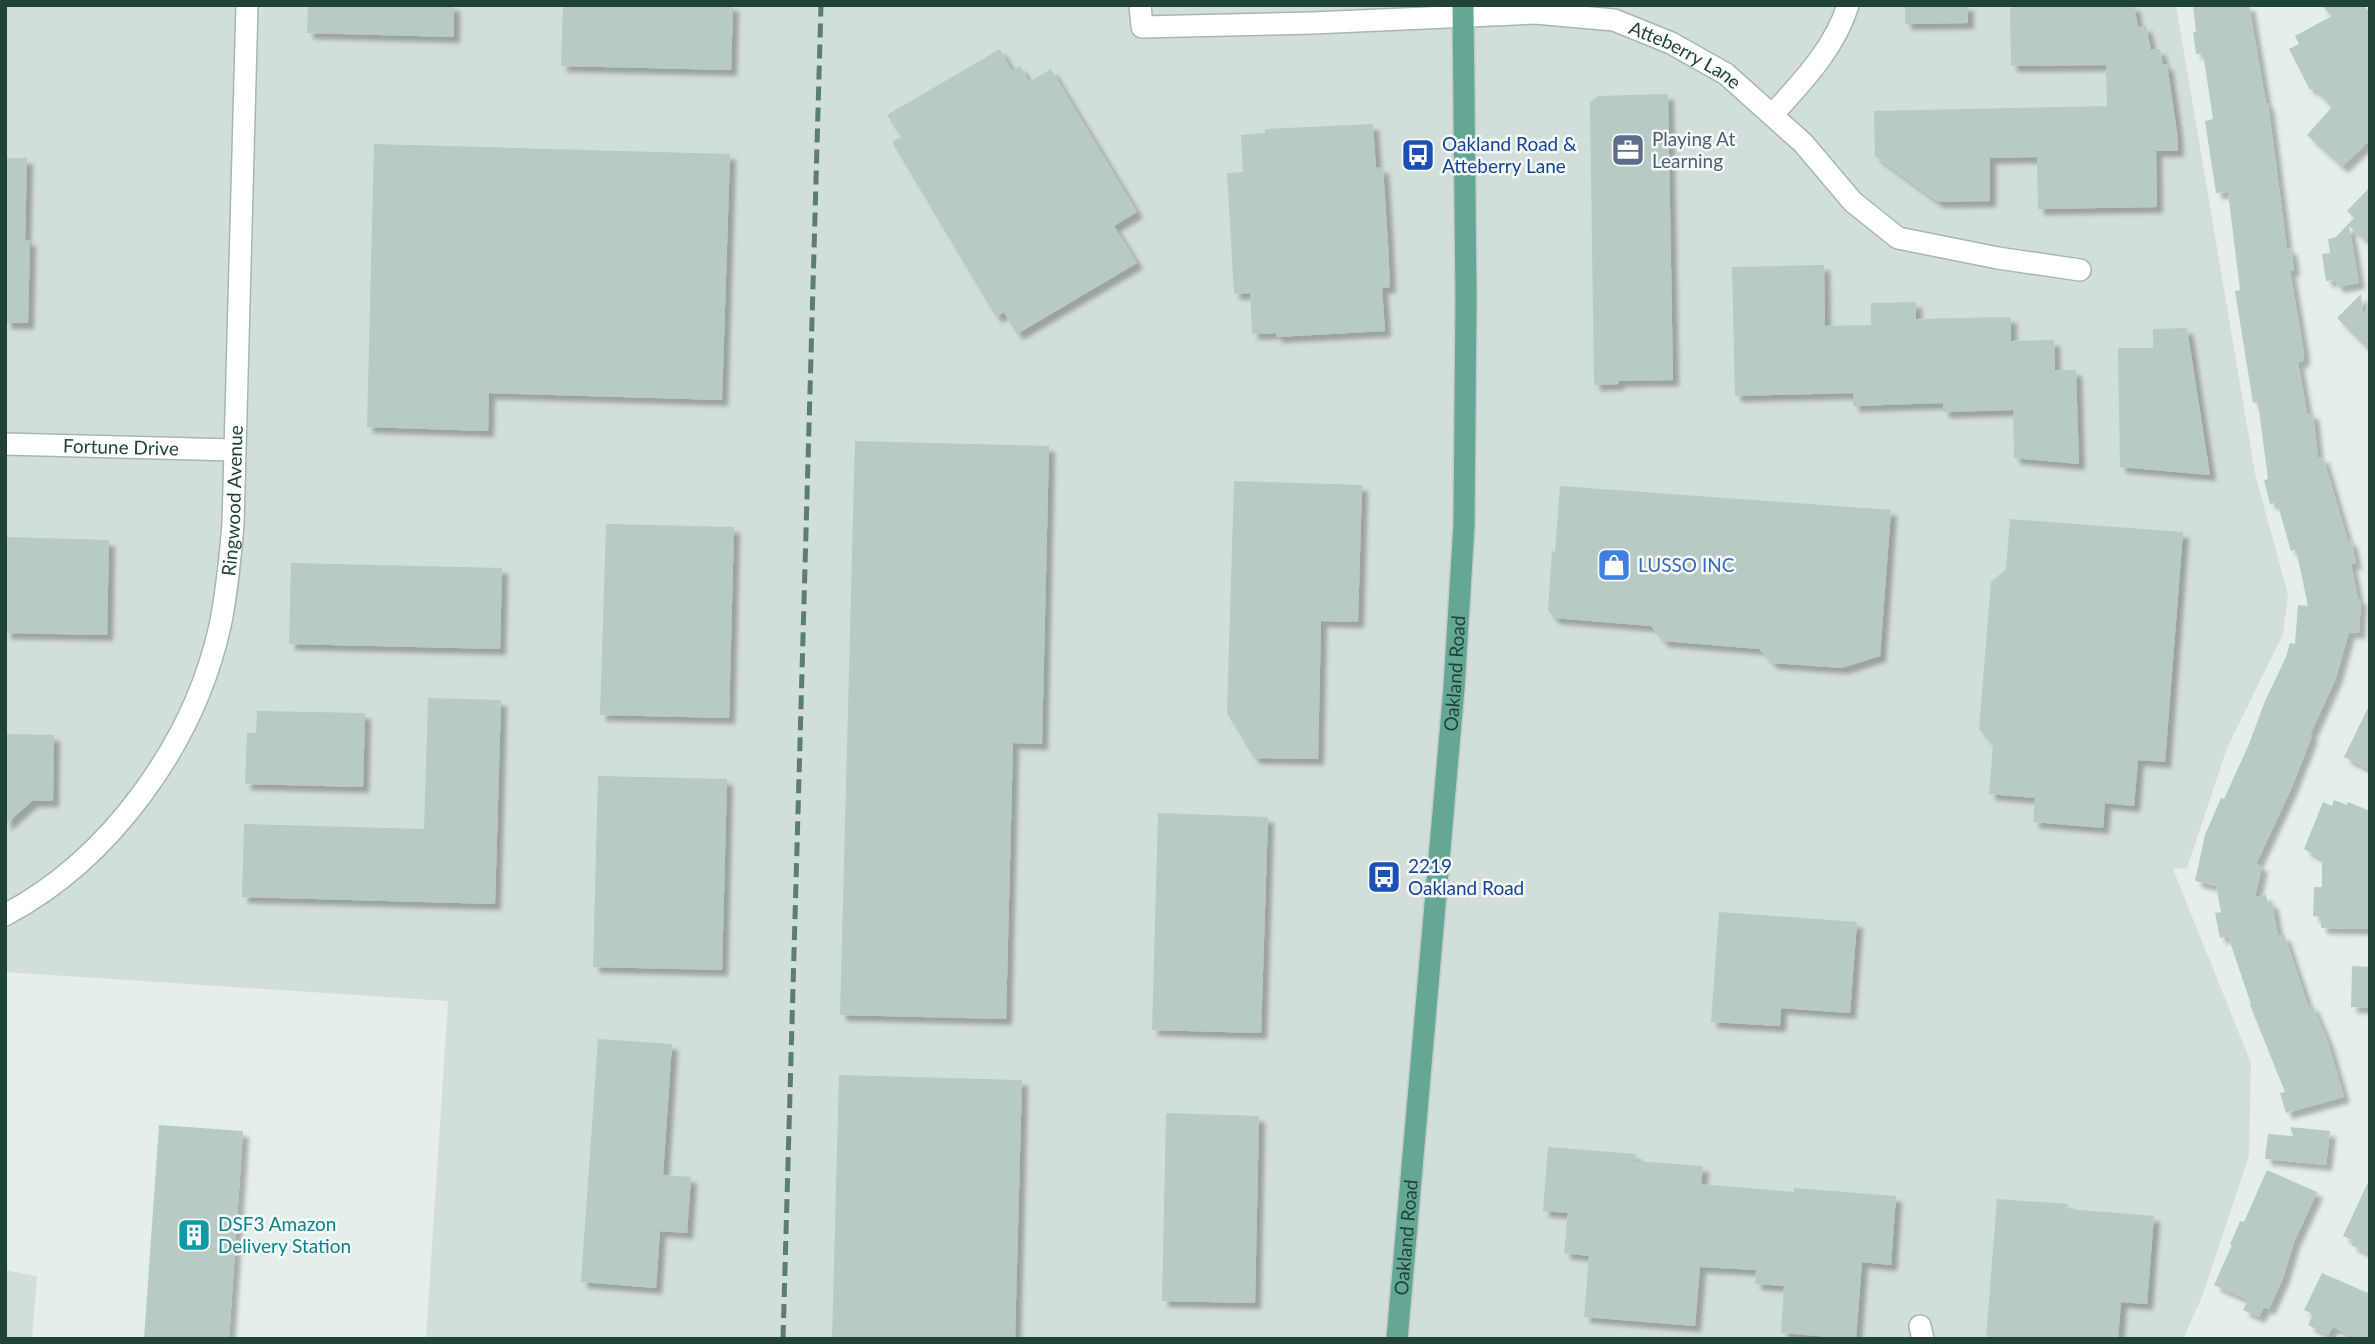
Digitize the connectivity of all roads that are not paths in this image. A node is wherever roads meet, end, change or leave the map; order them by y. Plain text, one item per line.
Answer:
1 (247, 5) edge
2 (1140, 5) edge
3 (1848, 5) edge
4 (1463, 10) edge
5 (1773, 114) junction
6 (2080, 270) dead end
7 (5, 444) edge
8 (234, 450) junction
9 (5, 915) edge
10 (1397, 1339) edge

1 - 8 street, Ringwood Avenue
2 - 4 street, Atteberry Lane
3 - 5 street
4 - 5 street, Atteberry Lane
4 - 10 main road, Oakland Road
5 - 6 street, Atteberry Lane
7 - 8 street, Fortune Drive
8 - 9 street, Ringwood Avenue

